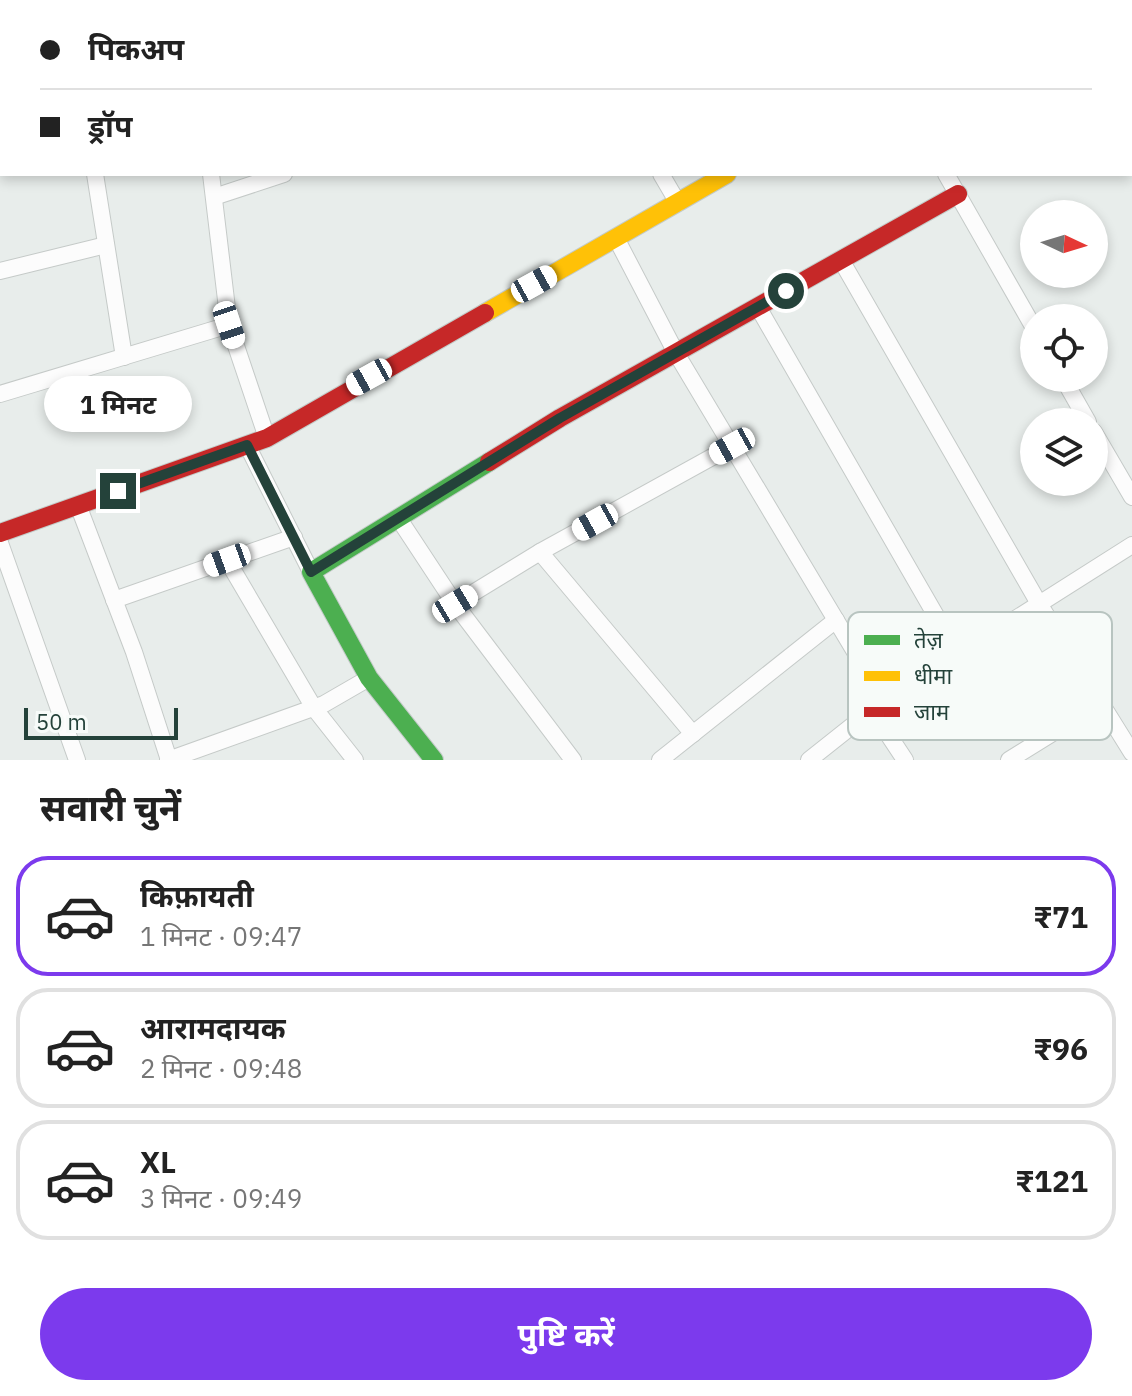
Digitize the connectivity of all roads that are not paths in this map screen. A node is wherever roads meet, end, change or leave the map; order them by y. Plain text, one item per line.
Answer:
1 (95, 176) edge
2 (211, 176) edge
3 (278, 176) edge
4 (662, 176) edge
5 (724, 176) edge
6 (947, 176) edge
7 (958, 194) junction
8 (214, 197) junction
9 (678, 203) junction
10 (616, 238) junction
11 (106, 245) junction
12 (841, 260) junction
13 (0, 271) edge
14 (1020, 304) edge
15 (758, 307) junction
16 (229, 325) junction
17 (676, 353) junction
18 (124, 357) junction
19 (0, 394) edge
20 (267, 438) junction
21 (247, 445) junction
22 (732, 446) junction
23 (1108, 456) edge
24 (1132, 497) edge
25 (78, 505) junction
26 (399, 519) junction
27 (0, 533) edge
28 (294, 537) junction
29 (0, 543) edge
30 (1132, 545) edge
31 (540, 552) junction
32 (227, 560) junction
33 (311, 572) junction
34 (114, 600) junction
35 (1038, 602) junction
36 (455, 604) junction
37 (934, 612) edge
38 (1023, 612) edge
39 (1044, 612) edge
40 (836, 620) junction
41 (848, 645) edge
42 (369, 678) junction
43 (314, 708) junction
44 (1112, 721) edge
45 (848, 729) edge
46 (693, 734) junction
47 (895, 740) edge
48 (1041, 740) edge
49 (1132, 753) edge
50 (77, 760) edge
51 (169, 760) edge
52 (355, 760) edge
53 (434, 760) edge
54 (573, 760) edge
55 (660, 760) edge
56 (809, 760) edge
57 (905, 760) edge
58 (1009, 760) edge

1 - 11 street
2 - 8 street
3 - 8 street
4 - 9 street
5 - 9 street
6 - 7 street
7 - 12 street
7 - 14 street
8 - 16 street
9 - 10 street
10 - 17 street
10 - 20 street
11 - 13 street
11 - 18 street
12 - 15 street
12 - 35 street
15 - 17 street
15 - 37 street
16 - 18 street
16 - 20 street
17 - 22 street
17 - 26 street
18 - 19 street
20 - 21 street
21 - 25 street
21 - 28 street
22 - 31 street
22 - 40 street
23 - 24 street
25 - 27 street
25 - 34 street
26 - 33 street
26 - 36 street
28 - 32 street
28 - 33 street
29 - 50 street
30 - 35 street
31 - 36 street
31 - 46 street
32 - 34 street
32 - 43 street
33 - 42 street
34 - 51 street
35 - 38 street
35 - 39 street
36 - 54 street
40 - 41 street
40 - 46 street
42 - 43 street
42 - 53 street
43 - 51 street
43 - 52 street
44 - 49 street
45 - 56 street
46 - 55 street
47 - 57 street
48 - 58 street

